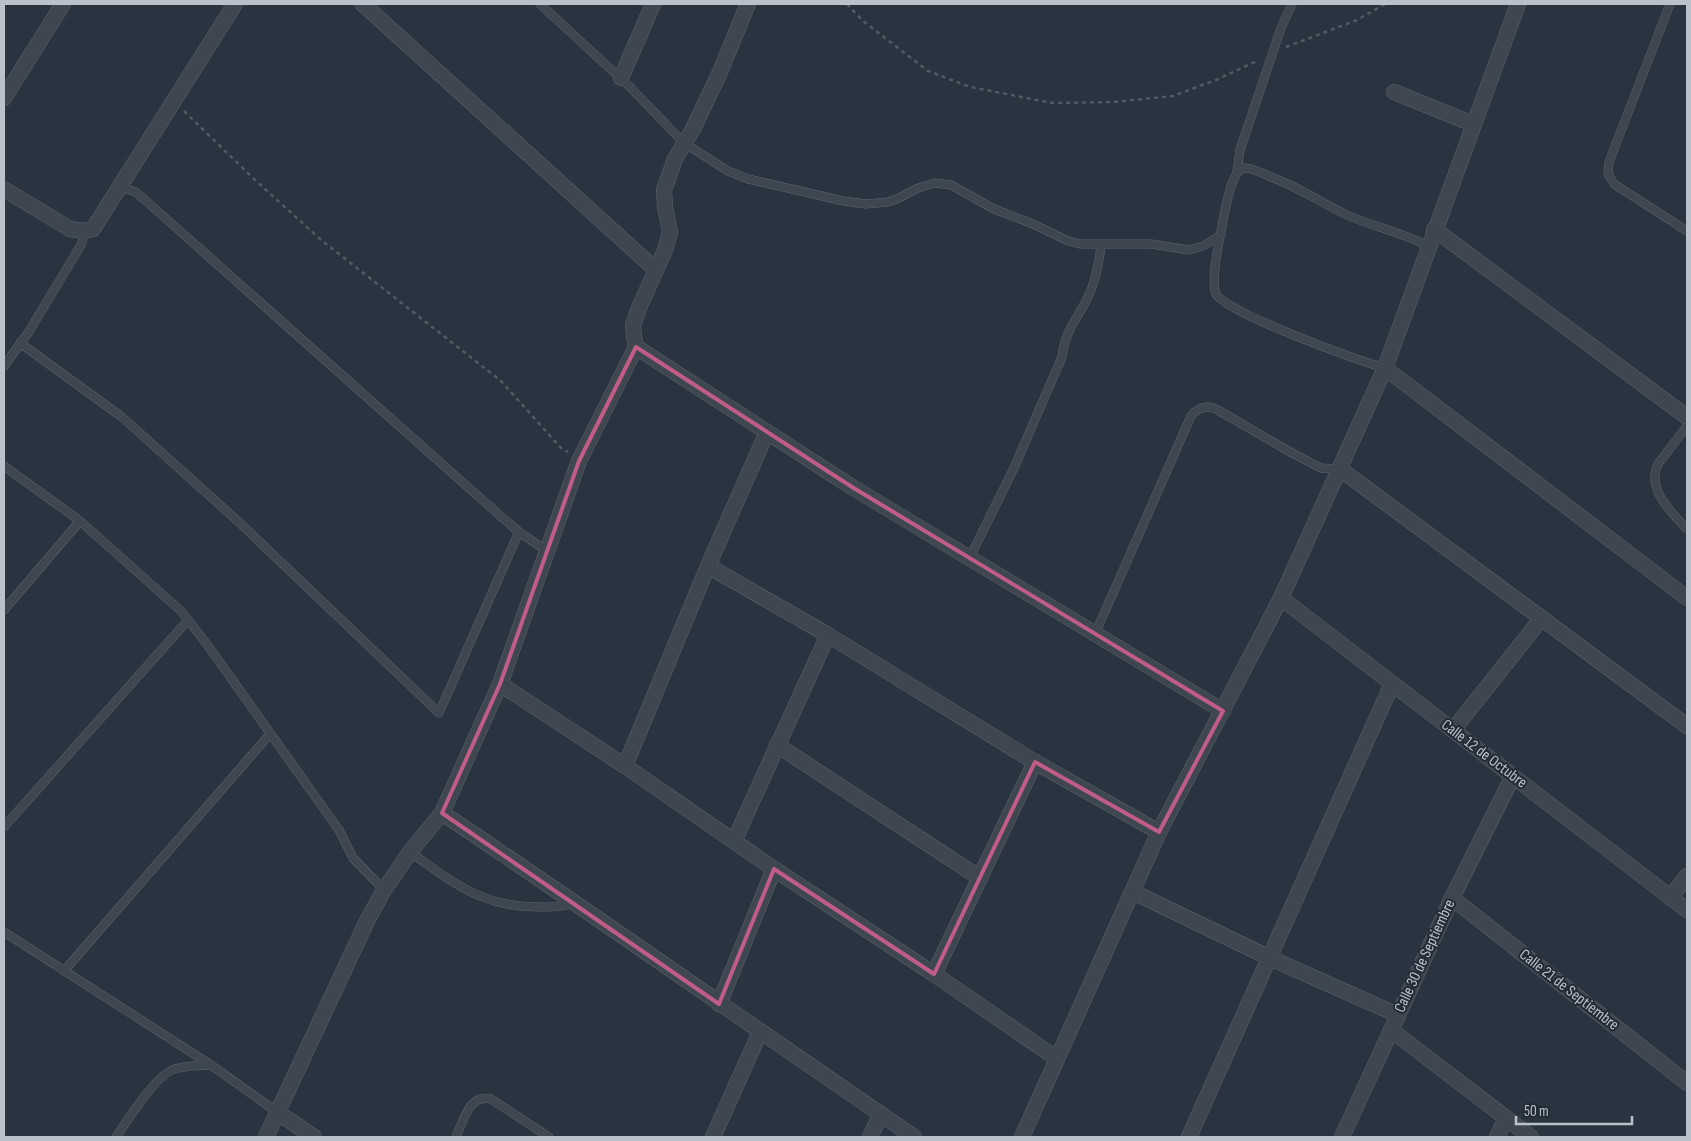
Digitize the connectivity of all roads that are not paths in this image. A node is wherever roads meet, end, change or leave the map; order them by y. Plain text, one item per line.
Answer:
1 (63, 4) edge
2 (235, 4) edge
3 (363, 4) edge
4 (540, 4) edge
5 (653, 4) edge
6 (748, 4) edge
7 (1292, 4) edge
8 (1518, 4) edge
9 (1670, 4) edge
10 (621, 78) junction
11 (1394, 92) dead end
12 (4, 98) edge
13 (1473, 124) junction
14 (684, 143) junction
15 (1237, 172) junction
16 (120, 187) junction
17 (4, 188) edge
18 (1434, 229) junction
19 (1687, 230) edge
20 (84, 231) junction
21 (1221, 235) junction
22 (1102, 245) junction
23 (1428, 246) junction
24 (656, 270) junction
25 (20, 343) junction
26 (636, 347) junction
27 (4, 366) edge
28 (1384, 368) junction
29 (1687, 417) edge
30 (1687, 426) edge
31 (767, 432) junction
32 (4, 466) edge
33 (1340, 469) junction
34 (80, 522) junction
35 (1687, 529) edge
36 (519, 532) junction
37 (547, 550) junction
38 (969, 558) junction
39 (708, 566) junction
40 (1281, 598) junction
41 (1687, 598) edge
42 (4, 610) edge
43 (1542, 618) junction
44 (188, 620) junction
45 (1095, 634) junction
46 (828, 636) junction
47 (500, 684) junction
48 (1392, 684) junction
49 (1224, 711) junction
50 (1687, 726) edge
51 (1453, 730) junction
52 (270, 734) junction
53 (777, 745) junction
54 (1035, 762) junction
55 (625, 766) junction
56 (1513, 776) junction
57 (442, 813) junction
58 (4, 827) edge
59 (1159, 832) junction
60 (734, 841) junction
61 (410, 852) junction
62 (774, 869) junction
63 (1687, 876) edge
64 (980, 878) junction
65 (384, 890) junction
66 (1132, 892) junction
67 (1452, 898) junction
68 (1670, 898) junction
69 (576, 902) junction
70 (1687, 910) edge
71 (4, 932) edge
72 (1270, 958) junction
73 (64, 972) junction
74 (934, 974) junction
75 (719, 1004) junction
76 (1398, 1015) junction
77 (1391, 1030) junction
78 (760, 1032) junction
79 (1056, 1058) junction
80 (211, 1065) junction
81 (1687, 1083) edge
82 (277, 1112) junction
83 (881, 1114) junction
84 (1506, 1118) junction
85 (116, 1137) edge
86 (266, 1137) edge
87 (314, 1137) edge
88 (456, 1137) edge
89 (549, 1137) edge
90 (713, 1137) edge
91 (870, 1137) edge
92 (914, 1137) edge
93 (1022, 1137) edge
94 (1189, 1137) edge
95 (1342, 1137) edge
96 (1497, 1137) edge
97 (1531, 1137) edge

1 - 12 street
2 - 16 street
3 - 24 street
4 - 10 lane
5 - 10 street
6 - 14 street
7 - 15 lane
8 - 13 street
9 - 19 lane
10 - 14 lane
11 - 13 street
13 - 18 street
14 - 22 lane
14 - 24 street
15 - 21 lane
15 - 23 lane
16 - 20 street
16 - 36 lane
17 - 20 street
18 - 23 street
18 - 29 street
20 - 25 lane
21 - 22 lane
21 - 28 lane
22 - 38 lane
23 - 28 street
24 - 26 street
25 - 27 lane
25 - 36 lane
26 - 31 street
26 - 37 street
28 - 33 street
28 - 41 street
30 - 35 lane
31 - 38 street
31 - 39 street
32 - 34 lane
33 - 40 street
33 - 43 street
33 - 45 lane
34 - 42 lane
34 - 44 lane
36 - 37 lane
37 - 47 street
38 - 45 street
39 - 46 street
39 - 55 street
40 - 48 street, Calle 12 de Octubre
40 - 49 street
43 - 50 street
43 - 51 street
44 - 52 lane
44 - 58 lane
45 - 49 street
46 - 53 street
46 - 54 street
47 - 55 street
47 - 57 street
48 - 51 street, Calle 12 de Octubre
48 - 72 street
49 - 59 street
51 - 56 street, Calle 12 de Octubre
52 - 65 lane
52 - 73 lane
53 - 60 street
53 - 64 street
54 - 59 street
54 - 64 street
55 - 60 street
56 - 67 street, Calle 30 de Septiembre
56 - 68 street, Calle 12 de Octubre
57 - 61 street
57 - 69 street
59 - 66 street
60 - 62 street
61 - 65 street
61 - 69 lane
62 - 74 street
62 - 75 street
63 - 68 street
64 - 74 street
65 - 82 street
66 - 72 street
66 - 79 street
67 - 76 street, Calle 30 de Septiembre
67 - 81 street, Calle 21 de Septiembre
68 - 70 street, Calle 12 de Octubre
69 - 75 street
71 - 73 lane
72 - 76 street
72 - 94 street
73 - 80 lane
74 - 79 street
75 - 78 street
76 - 77 street, Calle 30 de Septiembre
77 - 84 street
77 - 95 street, Calle 30 de Septiembre
78 - 83 street
78 - 90 street
79 - 93 street
80 - 82 lane
80 - 85 lane
82 - 86 street
82 - 87 street
83 - 91 street
83 - 92 street
84 - 96 street
84 - 97 street
88 - 89 lane

